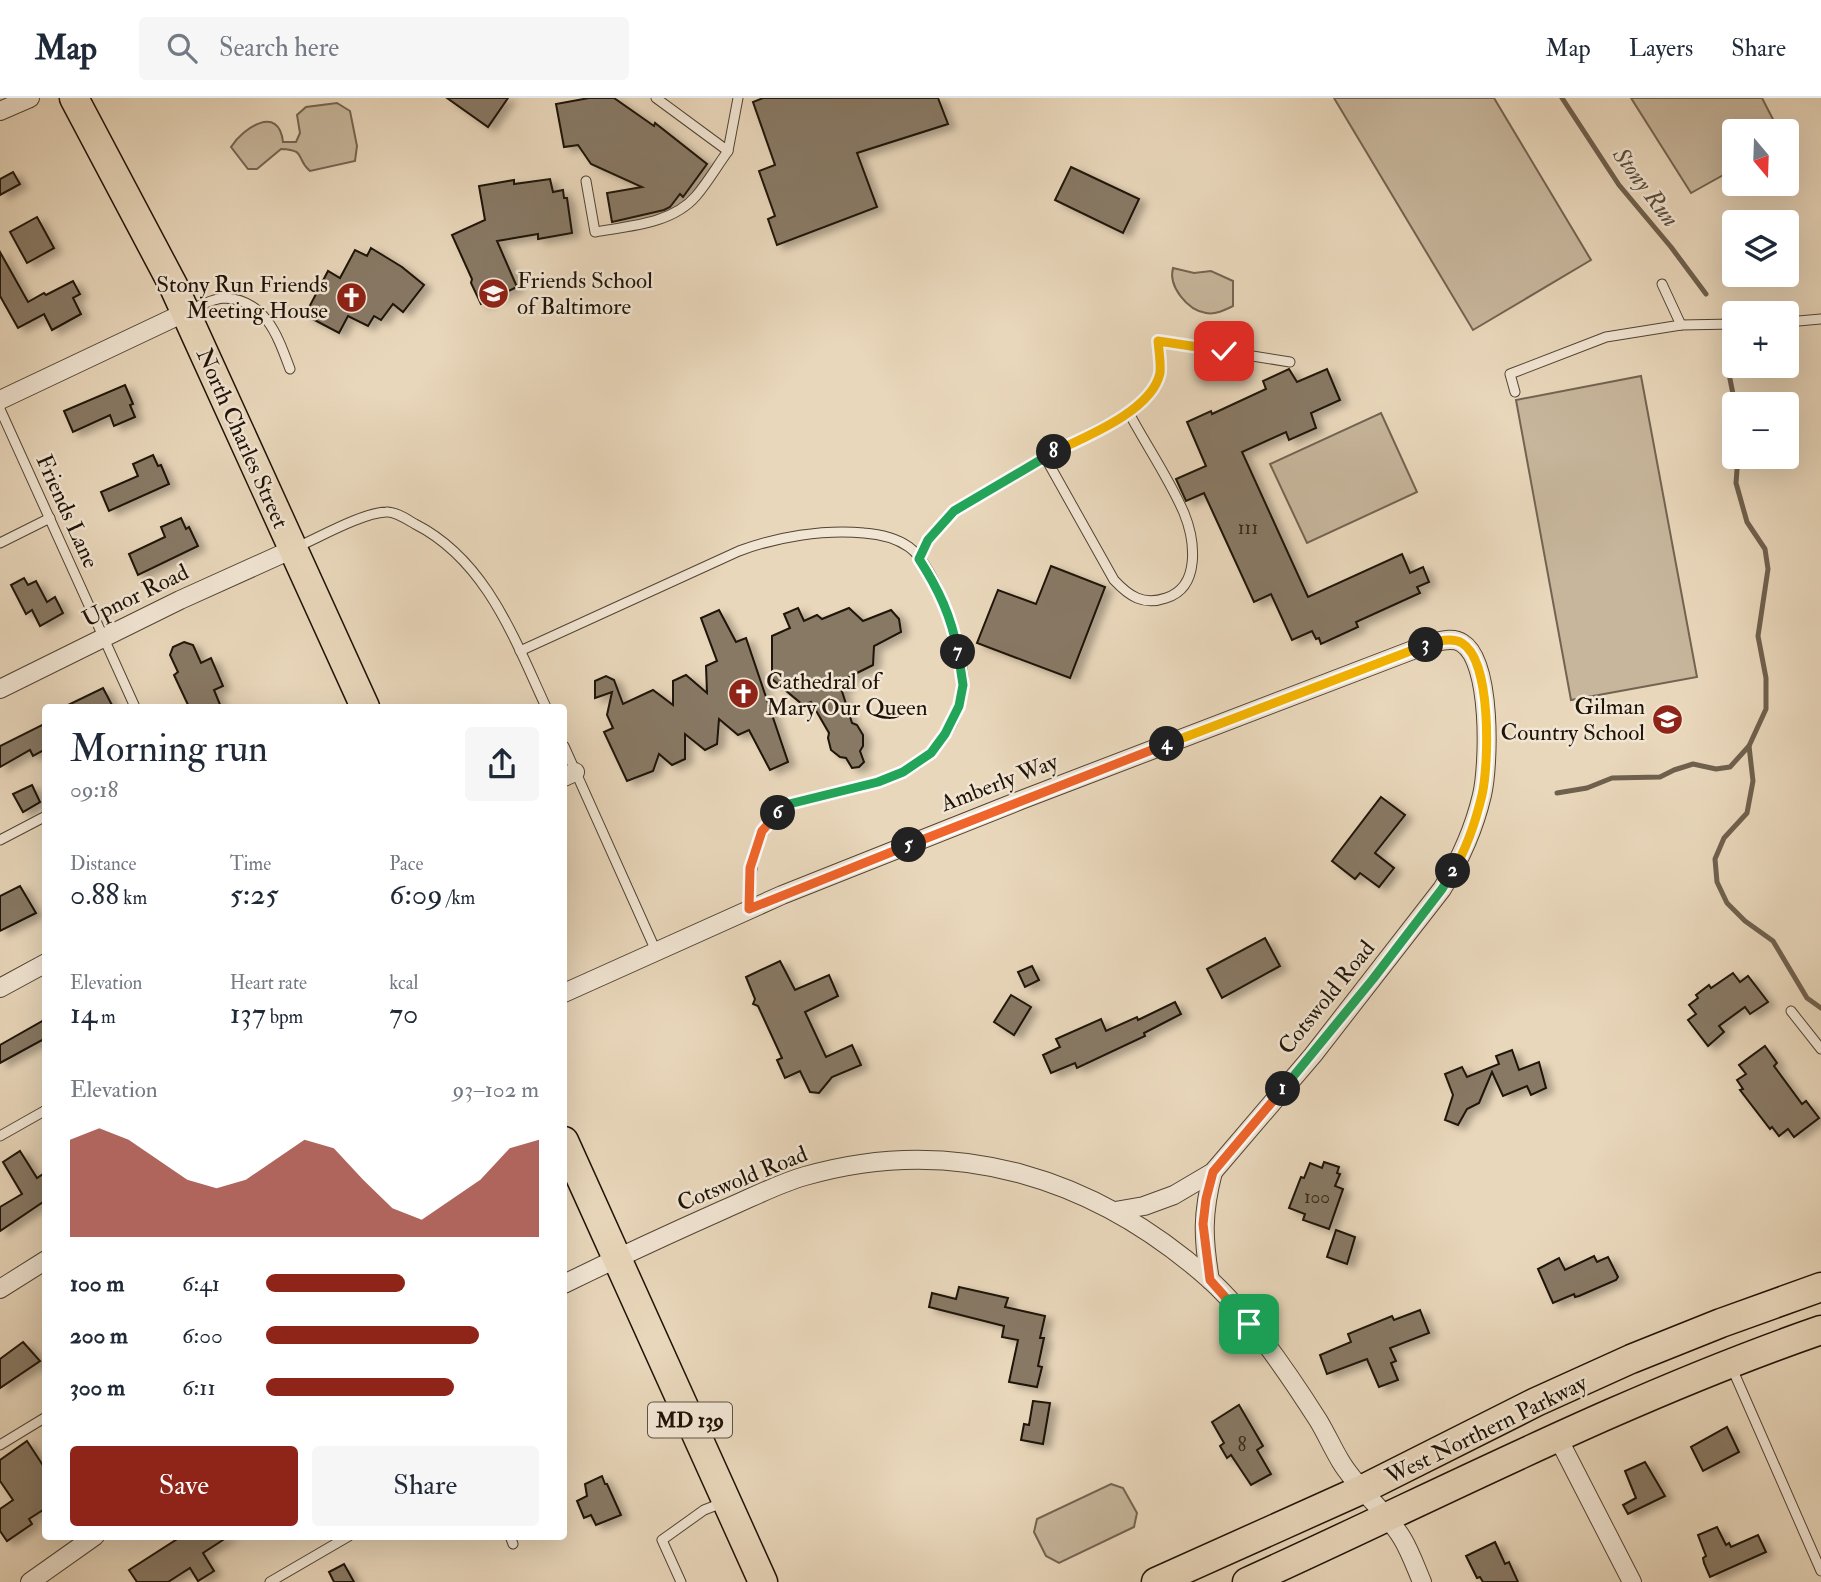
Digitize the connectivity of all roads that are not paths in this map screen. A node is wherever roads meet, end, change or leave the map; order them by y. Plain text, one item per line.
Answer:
1 (30, 98) edge
2 (74, 98) edge
3 (656, 98) edge
4 (738, 98) edge
5 (0, 111) edge
6 (727, 151) junction
7 (586, 181) dead end
8 (1662, 284) dead end
9 (186, 312) junction
10 (1821, 319) edge
11 (1799, 320) edge
12 (1722, 324) edge
13 (1681, 325) junction
14 (1290, 362) dead end
15 (290, 369) dead end
16 (1515, 392) dead end
17 (0, 400) edge
18 (0, 409) edge
19 (1129, 413) junction
20 (1045, 457) junction
21 (50, 518) junction
22 (0, 543) edge
23 (293, 549) junction
24 (919, 559) junction
25 (104, 636) junction
26 (1461, 642) joint
27 (520, 652) junction
28 (0, 689) edge
29 (134, 704) edge
30 (364, 704) edge
31 (545, 704) edge
32 (569, 774) edge
33 (42, 818) edge
34 (0, 840) edge
35 (749, 909) junction
36 (656, 951) junction
37 (42, 964) edge
38 (0, 988) edge
39 (567, 992) edge
40 (1791, 1011) dead end
41 (1821, 1049) edge
42 (42, 1112) edge
43 (0, 1136) edge
44 (567, 1148) edge
45 (1213, 1172) junction
46 (1115, 1211) junction
47 (617, 1258) junction
48 (42, 1263) edge
49 (1210, 1280) junction
50 (567, 1283) edge
51 (1821, 1287) edge
52 (0, 1289) edge
53 (1821, 1330) edge
54 (1730, 1364) junction
55 (42, 1419) edge
56 (1559, 1438) junction
57 (0, 1445) edge
58 (1363, 1489) junction
59 (727, 1501) junction
60 (1387, 1518) junction
61 (89, 1540) edge
62 (342, 1540) edge
63 (1821, 1571) edge
64 (30, 1582) edge
65 (270, 1582) edge
66 (681, 1582) edge
67 (763, 1582) edge
68 (1156, 1582) edge
69 (1247, 1582) edge
70 (1422, 1582) edge
71 (1632, 1582) edge

1 - 5 street
2 - 9 main road, North Charles Street
3 - 6 lane
4 - 6 lane
6 - 7 lane
8 - 13 lane
9 - 15 lane
9 - 17 street
9 - 23 main road, North Charles Street
10 - 11 lane
12 - 13 lane
13 - 16 lane
14 - 19 lane
18 - 21 lane, Friends Lane
19 - 20 lane
19 - 20 lane
20 - 24 lane
21 - 22 lane
21 - 25 lane, Friends Lane
23 - 25 street, Upnor Road
23 - 27 lane
23 - 30 main road, North Charles Street
24 - 27 lane
24 - 35 lane
25 - 28 street, Upnor Road
25 - 29 lane, Friends Lane
26 - 35 street, Amberly Way
26 - 45 street, Cotswold Road
27 - 31 lane
32 - 36 lane
33 - 34 lane
35 - 36 street, Amberly Way
36 - 39 street, Amberly Way
37 - 38 street
40 - 41 lane
42 - 43 lane
44 - 47 main road, MD 139
45 - 46 street, Cotswold Road
45 - 49 street
46 - 47 street, Cotswold Road
46 - 49 street
47 - 50 street, Cotswold Road
47 - 59 main road, MD 139
48 - 52 street
49 - 58 street
51 - 58 main road, West Northern Parkway
53 - 54 main road, West Northern Parkway
54 - 56 main road, West Northern Parkway
54 - 63 lane
55 - 57 lane
56 - 60 main road, West Northern Parkway
56 - 71 street
58 - 60 street
58 - 68 main road, West Northern Parkway
59 - 66 lane
59 - 67 main road, MD 139
60 - 69 main road, West Northern Parkway
60 - 70 street
61 - 64 street
62 - 65 lane

